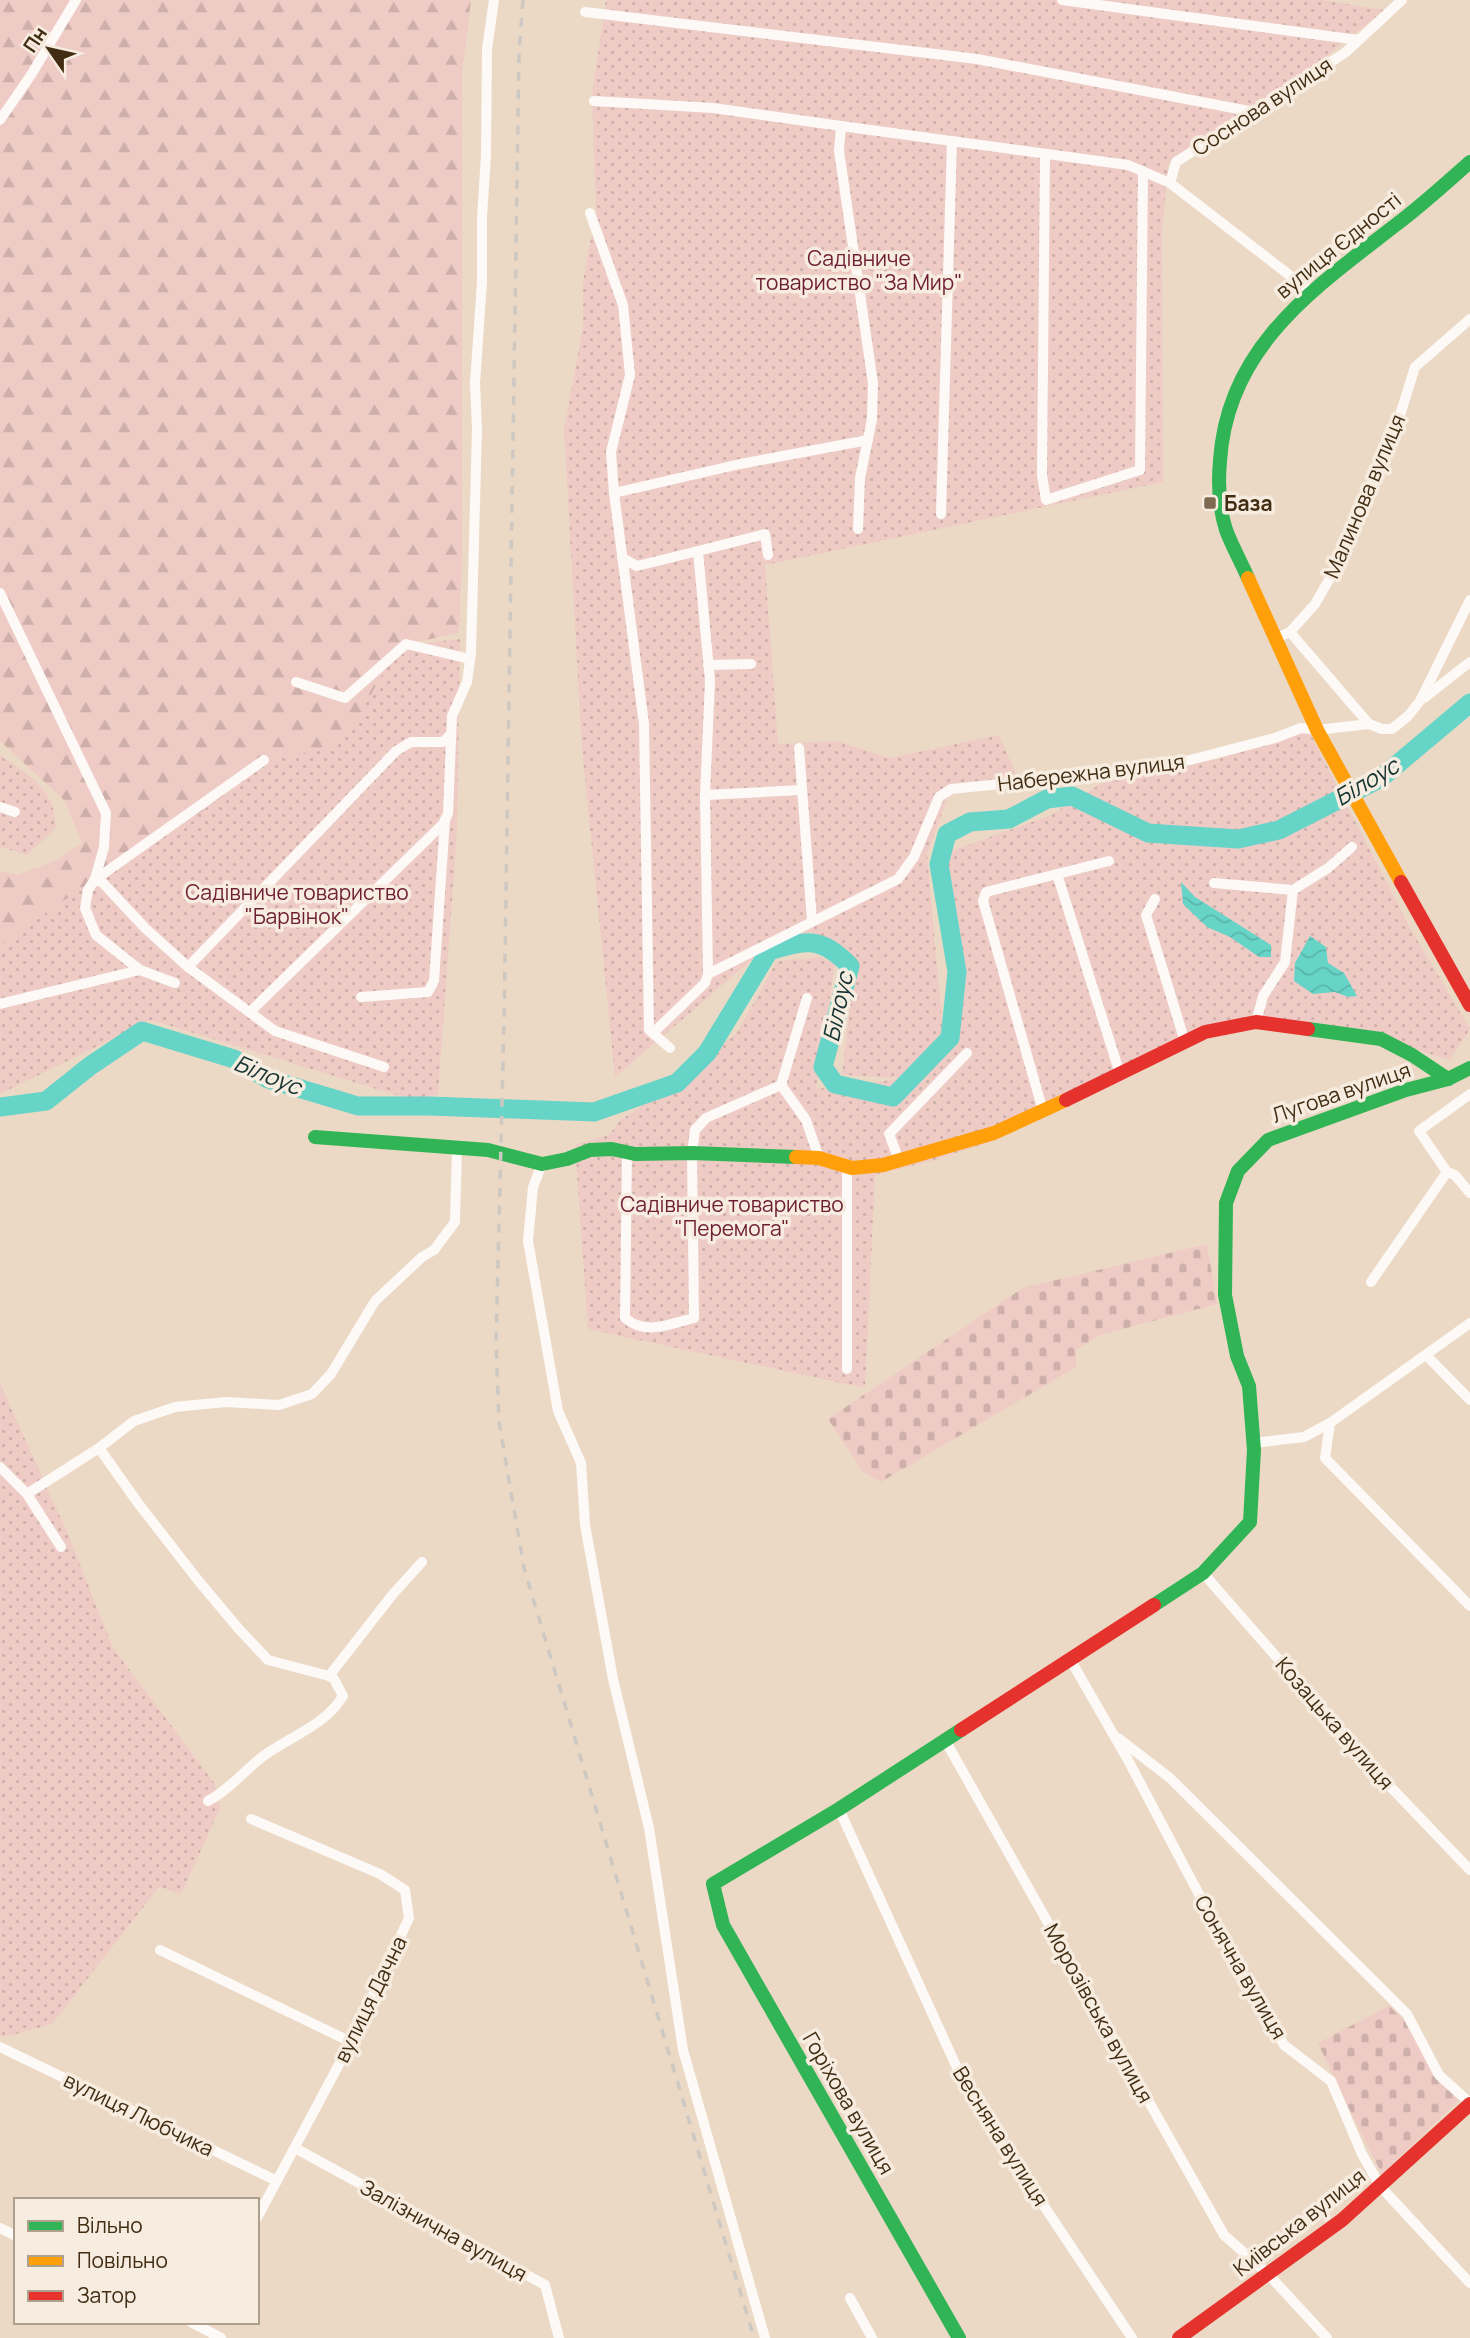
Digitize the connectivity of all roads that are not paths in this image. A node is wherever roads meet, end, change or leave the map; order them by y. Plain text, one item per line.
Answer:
1 (76, 0) edge
2 (494, 0) edge
3 (1062, 0) edge
4 (1402, 0) edge
5 (585, 12) dead end
6 (1358, 40) junction
7 (594, 101) dead end
8 (1254, 112) junction
9 (0, 120) edge
10 (841, 126) junction
11 (952, 141) junction
12 (1045, 154) junction
13 (1470, 162) edge
14 (1143, 171) junction
15 (1170, 183) junction
16 (590, 213) dead end
17 (1310, 292) junction
18 (1470, 319) edge
19 (868, 439) junction
20 (614, 494) junction
21 (941, 514) dead end
22 (858, 529) dead end
23 (698, 551) junction
24 (768, 555) dead end
25 (622, 558) junction
26 (0, 593) edge
27 (1470, 600) edge
28 (1283, 635) junction
29 (470, 659) junction
30 (1470, 662) edge
31 (751, 664) dead end
32 (708, 665) junction
33 (296, 682) dead end
34 (1420, 701) junction
35 (1369, 724) junction
36 (1317, 730) junction
37 (451, 734) junction
38 (799, 748) dead end
39 (264, 760) dead end
40 (802, 790) junction
41 (705, 795) junction
42 (0, 807) edge
43 (15, 812) dead end
44 (445, 820) junction
45 (1352, 847) dead end
46 (1109, 861) dead end
47 (1057, 874) junction
48 (95, 879) junction
49 (1214, 883) dead end
50 (1293, 890) junction
51 (1155, 899) dead end
52 (812, 921) junction
53 (188, 967) junction
54 (140, 970) junction
55 (709, 974) junction
56 (175, 983) dead end
57 (361, 998) dead end
58 (807, 998) dead end
59 (0, 1004) edge
60 (1470, 1005) edge
61 (250, 1012) junction
62 (1256, 1021) junction
63 (653, 1033) junction
64 (1185, 1042) junction
65 (670, 1048) dead end
66 (967, 1053) dead end
67 (384, 1067) dead end
68 (1470, 1068) edge
69 (1120, 1074) junction
70 (1448, 1079) junction
71 (781, 1085) junction
72 (1470, 1094) edge
73 (1043, 1111) junction
74 (315, 1137) dead end
75 (457, 1147) junction
76 (627, 1152) junction
77 (692, 1153) junction
78 (819, 1158) junction
79 (899, 1160) junction
80 (542, 1164) junction
81 (847, 1166) junction
82 (1447, 1172) junction
83 (1470, 1193) edge
84 (1371, 1282) dead end
85 (1470, 1323) edge
86 (1426, 1355) junction
87 (847, 1369) dead end
88 (1470, 1400) edge
89 (1330, 1423) junction
90 (1254, 1443) junction
91 (99, 1448) junction
92 (0, 1467) edge
93 (27, 1494) junction
94 (61, 1547) dead end
95 (422, 1562) dead end
96 (1203, 1573) junction
97 (1470, 1606) edge
98 (1070, 1659) junction
99 (329, 1676) junction
100 (1114, 1736) junction
101 (945, 1740) junction
102 (208, 1801) dead end
103 (839, 1809) junction
104 (251, 1819) dead end
105 (1470, 1870) edge
106 (713, 1884) joint
107 (160, 1950) dead end
108 (351, 2042) junction
109 (0, 2047) edge
110 (1470, 2103) edge
111 (295, 2148) junction
112 (277, 2181) junction
113 (1380, 2186) junction
114 (259, 2214) edge
115 (1268, 2274) junction
116 (1470, 2283) edge
117 (850, 2298) dead end
118 (198, 2324) edge
119 (194, 2338) edge
120 (221, 2338) edge
121 (559, 2338) edge
122 (765, 2338) edge
123 (872, 2338) edge
124 (959, 2338) edge
125 (1132, 2338) edge
126 (1179, 2338) edge
127 (1327, 2338) edge

1 - 9 street
2 - 29 street
3 - 6 street
4 - 6 street, Соснова вулиця
5 - 8 street
6 - 8 street, Соснова вулиця
7 - 10 street
8 - 15 street, Соснова вулиця
10 - 11 street
10 - 19 street
11 - 12 street
11 - 21 street
12 - 14 street
12 - 14 street
13 - 17 street, вулиця Єдності
14 - 15 street
15 - 17 street
16 - 20 street
17 - 28 street, вулиця Єдності
18 - 28 street, Малинова вулиця
19 - 20 street
19 - 22 street
20 - 25 street
23 - 24 street
23 - 25 street
23 - 32 street
25 - 63 street
26 - 48 street
27 - 34 street, Набережна вулиця
28 - 35 street
28 - 36 street, вулиця Єдності
29 - 33 street
29 - 37 street
30 - 34 street
31 - 32 street
32 - 41 street
34 - 35 street, Набережна вулиця
35 - 36 street, Набережна вулиця
36 - 52 street, Набережна вулиця
36 - 60 street, вулиця Єдності
37 - 44 street
37 - 53 street
38 - 40 street
39 - 48 street
40 - 41 street
40 - 52 street
41 - 55 street
42 - 43 street
44 - 57 street
44 - 61 street
45 - 50 street
46 - 47 street
47 - 69 street
47 - 73 street
48 - 53 street
48 - 54 street
49 - 50 street
50 - 62 street
51 - 64 street
52 - 55 street, Набережна вулиця
53 - 61 street
54 - 56 street
54 - 59 street
55 - 63 street
58 - 71 street
61 - 67 street
62 - 64 street
62 - 70 street
63 - 65 street
64 - 69 street
66 - 79 street
68 - 70 street, Лугова вулиця
69 - 73 street
70 - 90 street, Лугова вулиця
71 - 77 street
71 - 78 street
72 - 82 street
73 - 79 street
74 - 75 street
75 - 80 street
75 - 91 street
76 - 77 street
76 - 77 street
76 - 80 street
77 - 78 street
78 - 81 street
79 - 81 street
80 - 122 street
81 - 87 street
82 - 83 street
82 - 84 street
85 - 86 street
86 - 88 street
86 - 89 street
89 - 90 street
89 - 97 street
90 - 96 street, Лугова вулиця
91 - 93 street
91 - 99 street
92 - 93 street
93 - 94 street
95 - 99 street
96 - 98 street, Лугова вулиця
96 - 105 street, Козацька вулиця
98 - 100 street, Сонячна вулиця
98 - 101 street, Лугова вулиця
99 - 102 street
100 - 110 street, Сонячна вулиця
100 - 113 street, Сонячна вулиця
101 - 103 street, Лугова вулиця
101 - 115 street, Морозівська вулиця
103 - 106 street, Лугова вулиця
103 - 125 street, Весняна вулиця
104 - 108 street, вулиця Дачна
106 - 124 street, Горіхова вулиця
107 - 108 street
108 - 111 street, вулиця Дачна
109 - 112 street, вулиця Любчика
110 - 113 street, Київська вулиця
111 - 112 street, вулиця Дачна
111 - 121 street, Залізнична вулиця
112 - 114 street, вулиця Дачна
113 - 115 street, Київська вулиця
113 - 116 street, Сонячна вулиця
115 - 126 street, Київська вулиця
115 - 127 street, Морозівська вулиця
117 - 123 street
118 - 119 street
118 - 120 street

